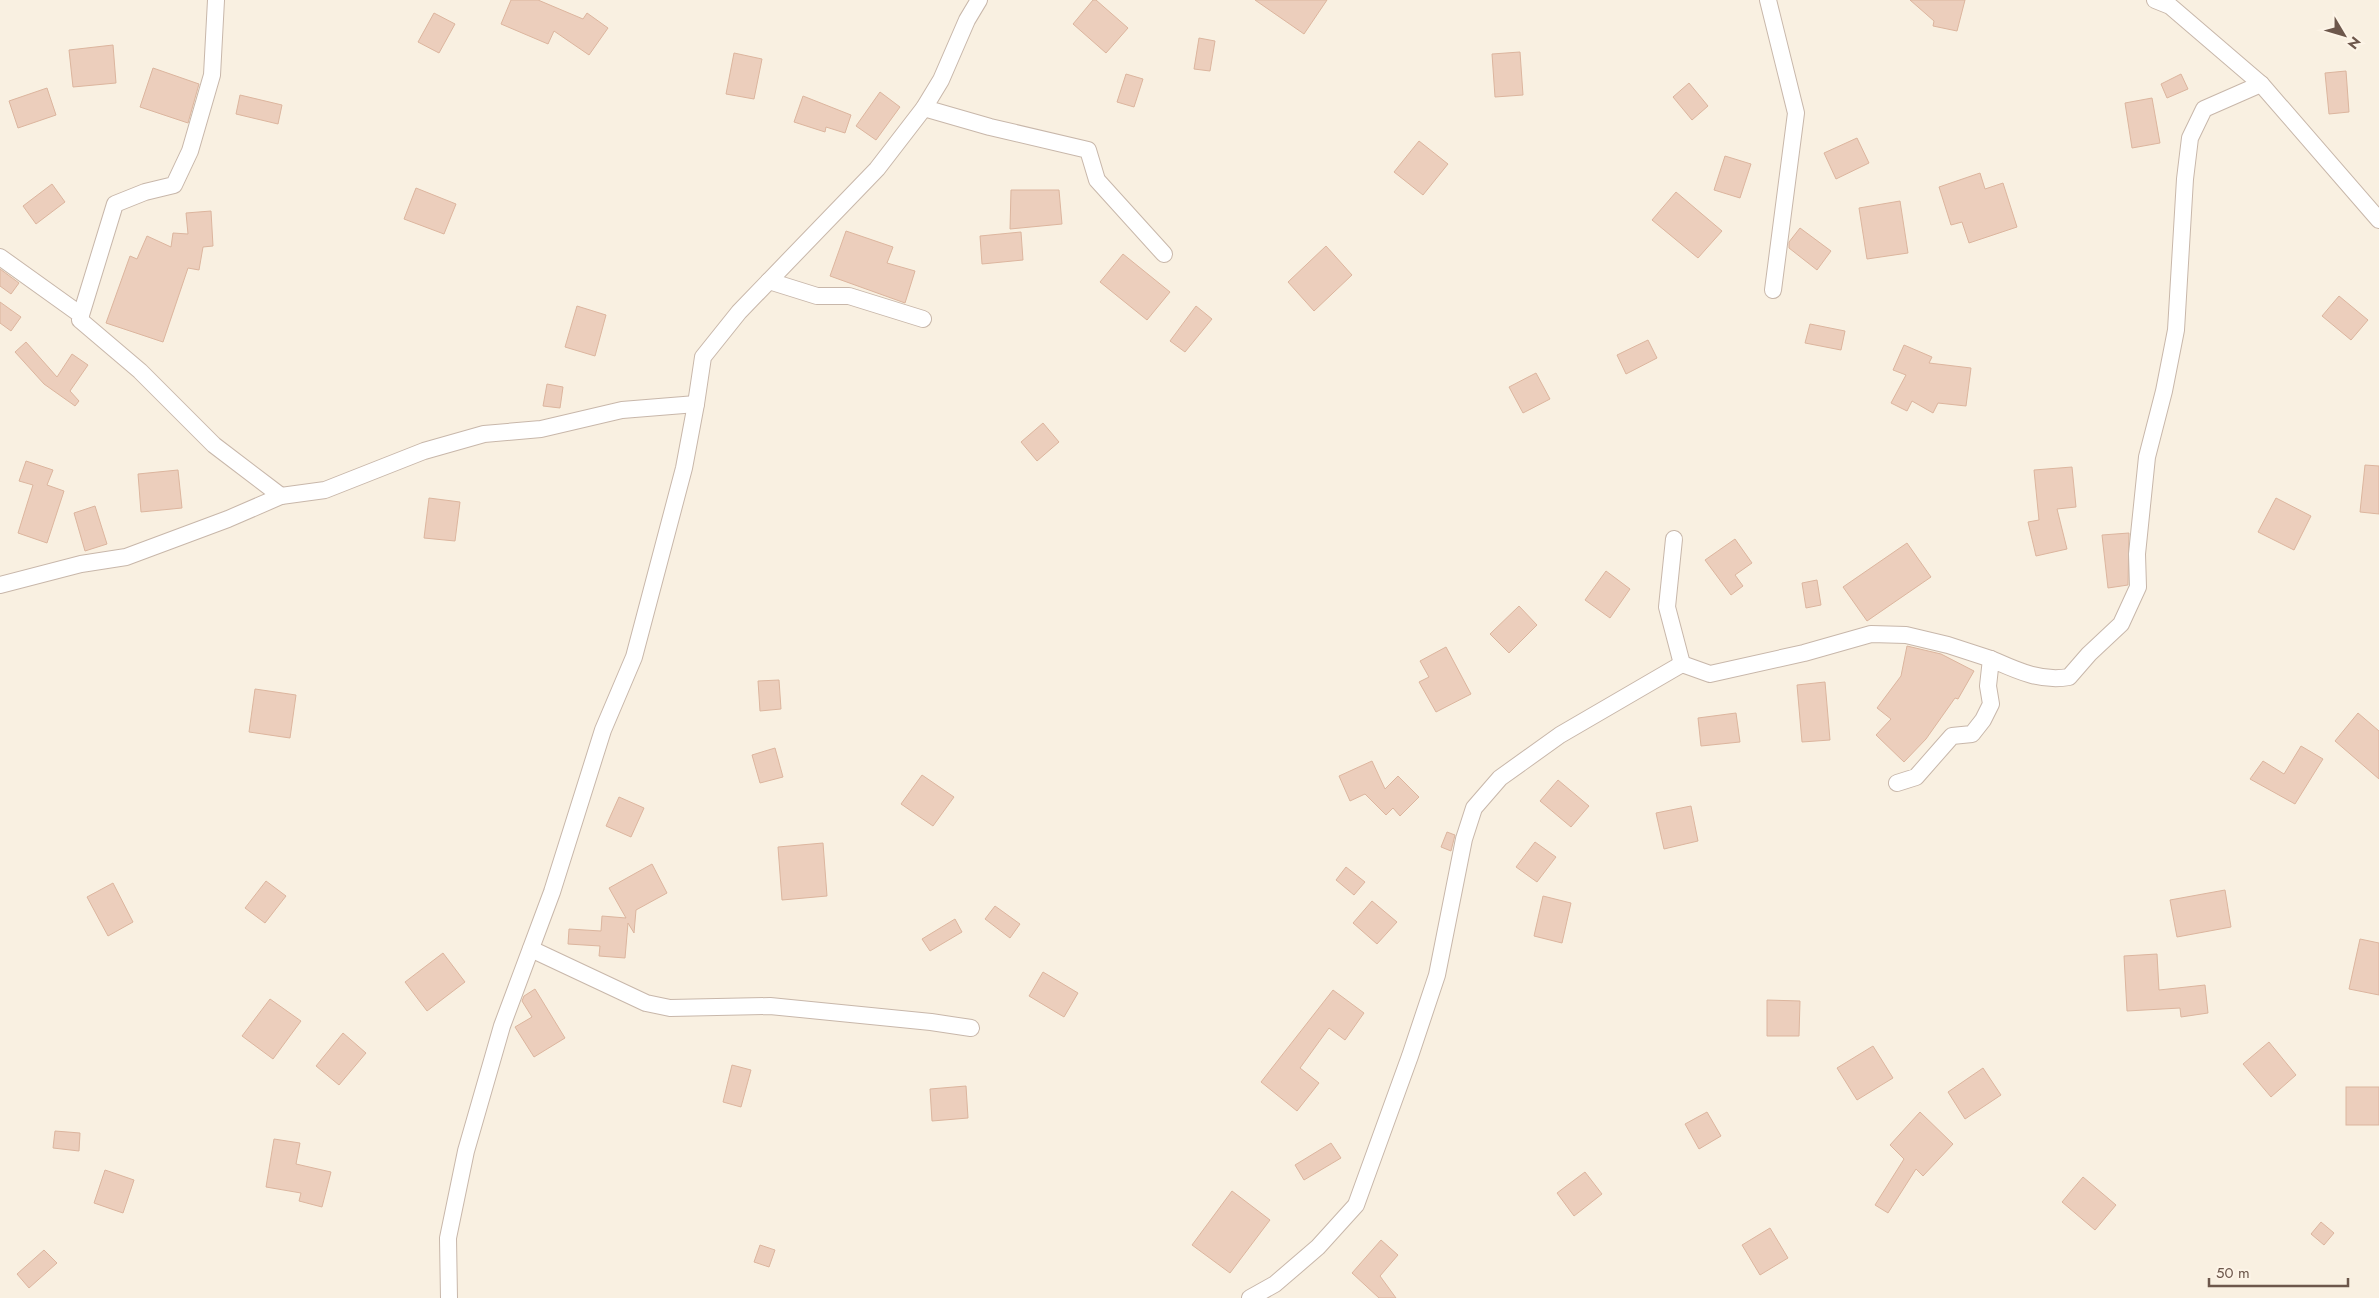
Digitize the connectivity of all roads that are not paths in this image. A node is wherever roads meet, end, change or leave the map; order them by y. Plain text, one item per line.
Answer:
1 (216, 0) edge
2 (980, 0) edge
3 (1768, 0) edge
4 (2164, 2) edge
5 (2260, 84) junction
6 (924, 108) junction
7 (2379, 220) edge
8 (1164, 254) dead end
9 (0, 257) edge
10 (769, 281) junction
11 (1773, 290) dead end
12 (80, 315) junction
13 (923, 319) dead end
14 (696, 404) junction
15 (281, 496) junction
16 (1674, 539) dead end
17 (0, 585) edge
18 (1991, 659) junction
19 (1682, 664) junction
20 (1897, 783) dead end
21 (531, 949) junction
22 (971, 1028) dead end
23 (1276, 1291) edge
24 (450, 1298) edge
25 (1250, 1298) edge

1 - 12 street
2 - 6 street
3 - 11 street
4 - 5 street
5 - 7 street
5 - 18 street
6 - 8 street
6 - 10 street
9 - 12 street
10 - 13 street
10 - 14 street
12 - 15 street
14 - 15 street
14 - 21 street
15 - 17 street
16 - 19 street
18 - 19 street
18 - 20 street
19 - 23 street
21 - 22 street
21 - 24 street
23 - 25 street

